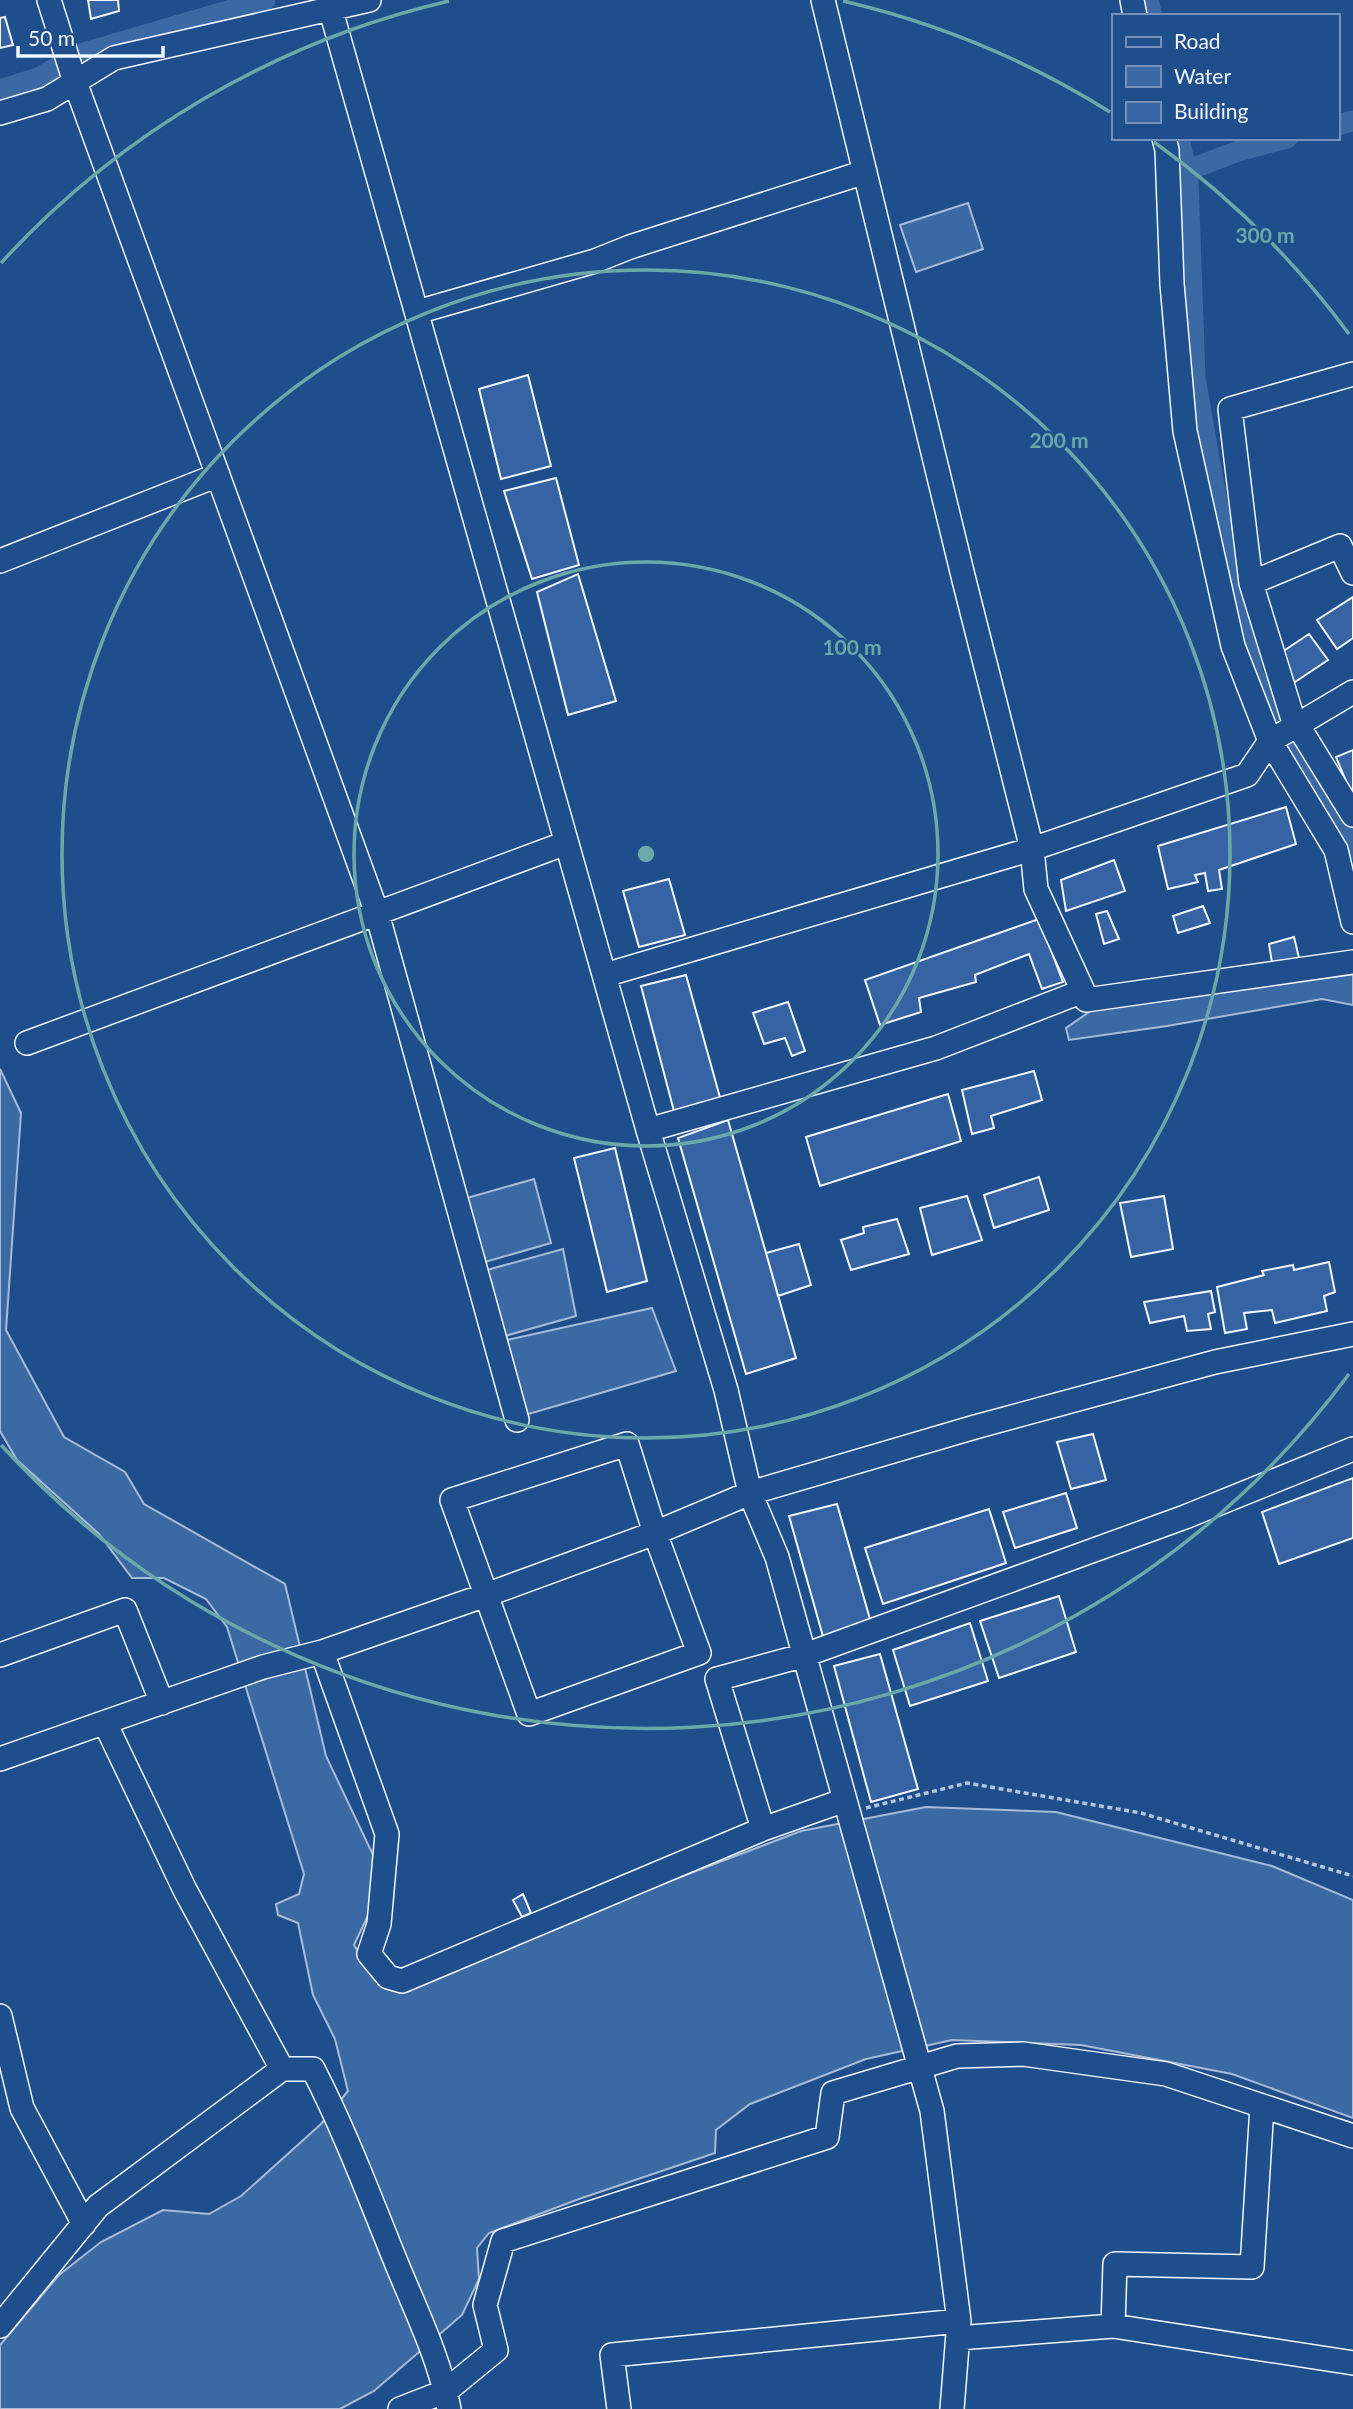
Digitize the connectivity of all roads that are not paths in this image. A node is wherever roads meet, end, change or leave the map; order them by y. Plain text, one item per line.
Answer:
1 (50, 0) edge
2 (369, 0) edge
3 (823, 0) edge
4 (329, 4) edge
5 (72, 70) junction
6 (0, 113) edge
7 (1164, 140) edge
8 (864, 172) junction
9 (417, 312) junction
10 (1353, 374) edge
11 (218, 475) junction
12 (0, 561) edge
13 (1353, 573) edge
14 (1251, 583) junction
15 (1353, 692) edge
16 (1299, 725) junction
17 (1270, 741) junction
18 (1353, 814) edge
19 (566, 843) junction
20 (1032, 849) junction
21 (377, 913) junction
22 (1353, 922) edge
23 (1353, 962) edge
24 (605, 975) junction
25 (1083, 991) junction
26 (27, 1043) dead end
27 (648, 1130) junction
28 (1353, 1334) edge
29 (517, 1420) dead end
30 (1353, 1449) edge
31 (750, 1493) junction
32 (655, 1532) junction
33 (486, 1595) junction
34 (322, 1652) junction
35 (699, 1653) junction
36 (0, 1654) edge
37 (804, 1655) junction
38 (717, 1678) junction
39 (162, 1703) junction
40 (104, 1723) junction
41 (0, 1759) edge
42 (847, 1806) junction
43 (763, 1829) junction
44 (0, 2016) edge
45 (920, 2068) junction
46 (282, 2069) junction
47 (1262, 2106) junction
48 (1353, 2136) edge
49 (84, 2224) junction
50 (0, 2326) edge
51 (1112, 2326) junction
52 (958, 2330) junction
53 (1353, 2363) edge
54 (447, 2400) edge
55 (400, 2409) edge
56 (619, 2409) edge
57 (952, 2409) edge

1 - 5 street
2 - 4 street
3 - 8 street
4 - 5 street
4 - 9 street
5 - 6 street
5 - 11 street
7 - 17 street
8 - 9 street
8 - 20 street
9 - 19 street
10 - 14 street
11 - 12 street
11 - 21 street
13 - 14 street
14 - 16 street
15 - 16 street
16 - 17 street
16 - 18 street
17 - 20 street
17 - 22 street
19 - 21 street
19 - 24 street
20 - 24 street
20 - 25 street
21 - 26 street
21 - 29 street
23 - 25 street
24 - 27 street
25 - 27 street
27 - 31 street
28 - 31 street
30 - 37 street
31 - 32 street
31 - 37 street
32 - 33 street
32 - 33 street
32 - 35 street
33 - 34 street
33 - 35 street
34 - 39 street
34 - 43 street
35 - 38 street
36 - 39 street
37 - 38 street
37 - 42 street
38 - 43 street
39 - 40 street
40 - 41 street
40 - 46 street
42 - 43 street
42 - 45 street
44 - 49 street
45 - 47 street
45 - 52 street
45 - 54 street
46 - 49 street
46 - 54 street
47 - 48 street
47 - 51 street
49 - 50 street
51 - 52 street
51 - 53 street
52 - 56 street
52 - 57 street
54 - 55 street

